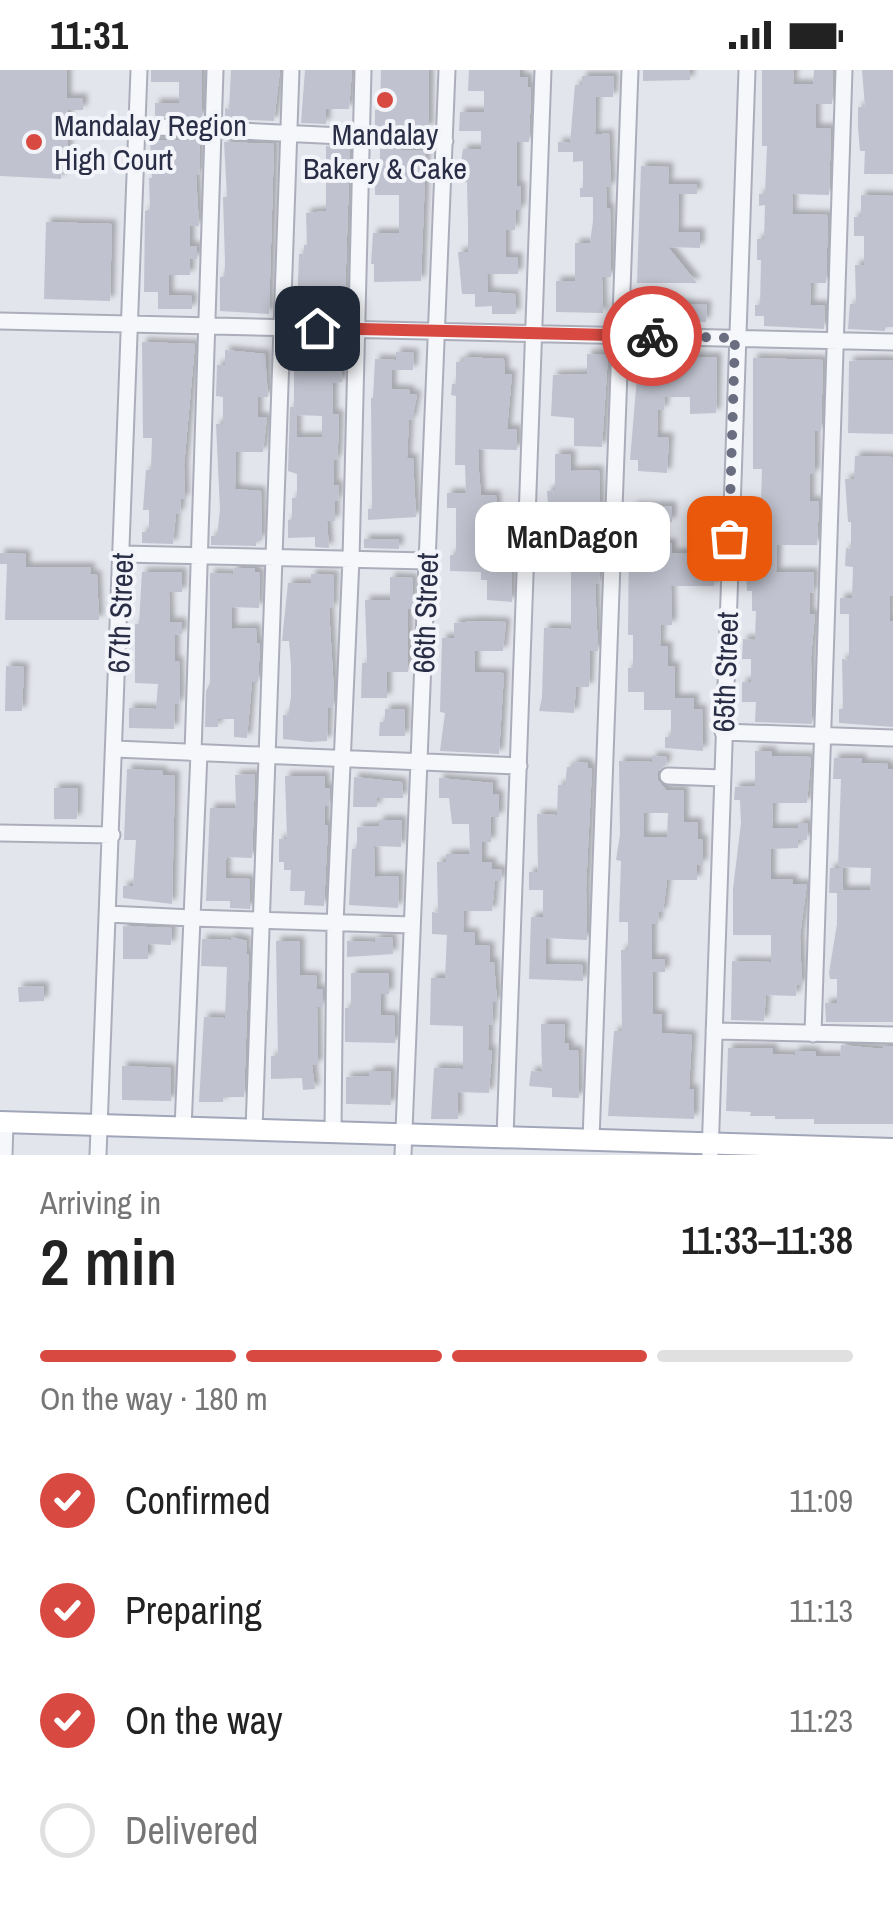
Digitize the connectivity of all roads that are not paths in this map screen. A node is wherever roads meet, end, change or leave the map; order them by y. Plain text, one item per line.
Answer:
1 (139, 70) edge
2 (216, 70) edge
3 (291, 70) edge
4 (364, 70) edge
5 (447, 70) edge
6 (543, 70) edge
7 (630, 70) edge
8 (747, 70) edge
9 (844, 70) edge
10 (137, 126) junction
11 (213, 129) junction
12 (288, 134) junction
13 (361, 137) junction
14 (444, 141) junction
15 (0, 321) edge
16 (130, 323) junction
17 (206, 325) junction
18 (280, 327) junction
19 (355, 329) junction
20 (437, 331) junction
21 (534, 333) junction
22 (619, 336) junction
23 (735, 338) junction
24 (834, 341) junction
25 (893, 342) edge
26 (122, 554) junction
27 (198, 554) junction
28 (272, 557) junction
29 (350, 559) junction
30 (427, 561) junction
31 (724, 732) junction
32 (824, 737) junction
33 (893, 738) edge
34 (115, 749) junction
35 (196, 753) junction
36 (267, 756) junction
37 (343, 759) junction
38 (420, 762) junction
39 (519, 766) junction
40 (668, 776) dead end
41 (722, 778) junction
42 (0, 833) edge
43 (112, 835) junction
44 (108, 914) junction
45 (192, 918) junction
46 (262, 922) junction
47 (335, 924) junction
48 (412, 925) junction
49 (714, 1031) junction
50 (813, 1034) junction
51 (893, 1035) edge
52 (2, 1123) edge
53 (100, 1126) junction
54 (184, 1128) junction
55 (254, 1130) junction
56 (333, 1132) junction
57 (506, 1137) junction
58 (592, 1140) junction
59 (403, 1145) edge
60 (710, 1149) edge
61 (893, 1149) edge
62 (4, 1155) edge
63 (98, 1155) edge

1 - 10 street, 67th Street
2 - 11 street
3 - 12 street
4 - 13 street
5 - 14 street, 66th Street
6 - 21 street
7 - 22 street
8 - 23 street, 65th Street
9 - 24 street
10 - 11 street
10 - 16 street, 67th Street
11 - 12 street
11 - 17 street
12 - 13 street
12 - 18 street
13 - 14 street
13 - 19 street
14 - 20 street, 66th Street
15 - 16 street
16 - 17 street
16 - 26 street, 67th Street
17 - 18 street
17 - 27 street
18 - 19 street
18 - 28 street
19 - 20 street
19 - 29 street
20 - 21 street
20 - 30 street, 66th Street
21 - 22 street
21 - 39 street
22 - 23 street
22 - 58 street
23 - 24 street
23 - 31 street, 65th Street
24 - 25 street
24 - 32 street
26 - 27 street
26 - 34 street, 67th Street
27 - 28 street
27 - 35 street
28 - 29 street
28 - 36 street
29 - 30 street
29 - 37 street
30 - 38 street, 66th Street
31 - 32 street
31 - 41 street, 65th Street
32 - 33 street
32 - 50 street
34 - 35 street
34 - 43 street, 67th Street
35 - 36 street
35 - 45 street
36 - 37 street
36 - 46 street
37 - 38 street
37 - 47 street
38 - 39 street
38 - 48 street, 66th Street
39 - 57 street
40 - 41 street
41 - 49 street, 65th Street
42 - 43 street
43 - 44 street, 67th Street
44 - 45 street
44 - 53 street, 67th Street
45 - 46 street
45 - 54 street
46 - 47 street
46 - 55 street
47 - 48 street
47 - 56 street
48 - 59 street, 66th Street
49 - 50 street
49 - 60 street, 65th Street
50 - 51 street
52 - 53 main road
52 - 62 street
53 - 54 main road
53 - 63 street, 67th Street
54 - 55 main road
55 - 56 main road
56 - 59 main road
57 - 58 main road
57 - 59 main road
58 - 60 main road
60 - 61 main road

